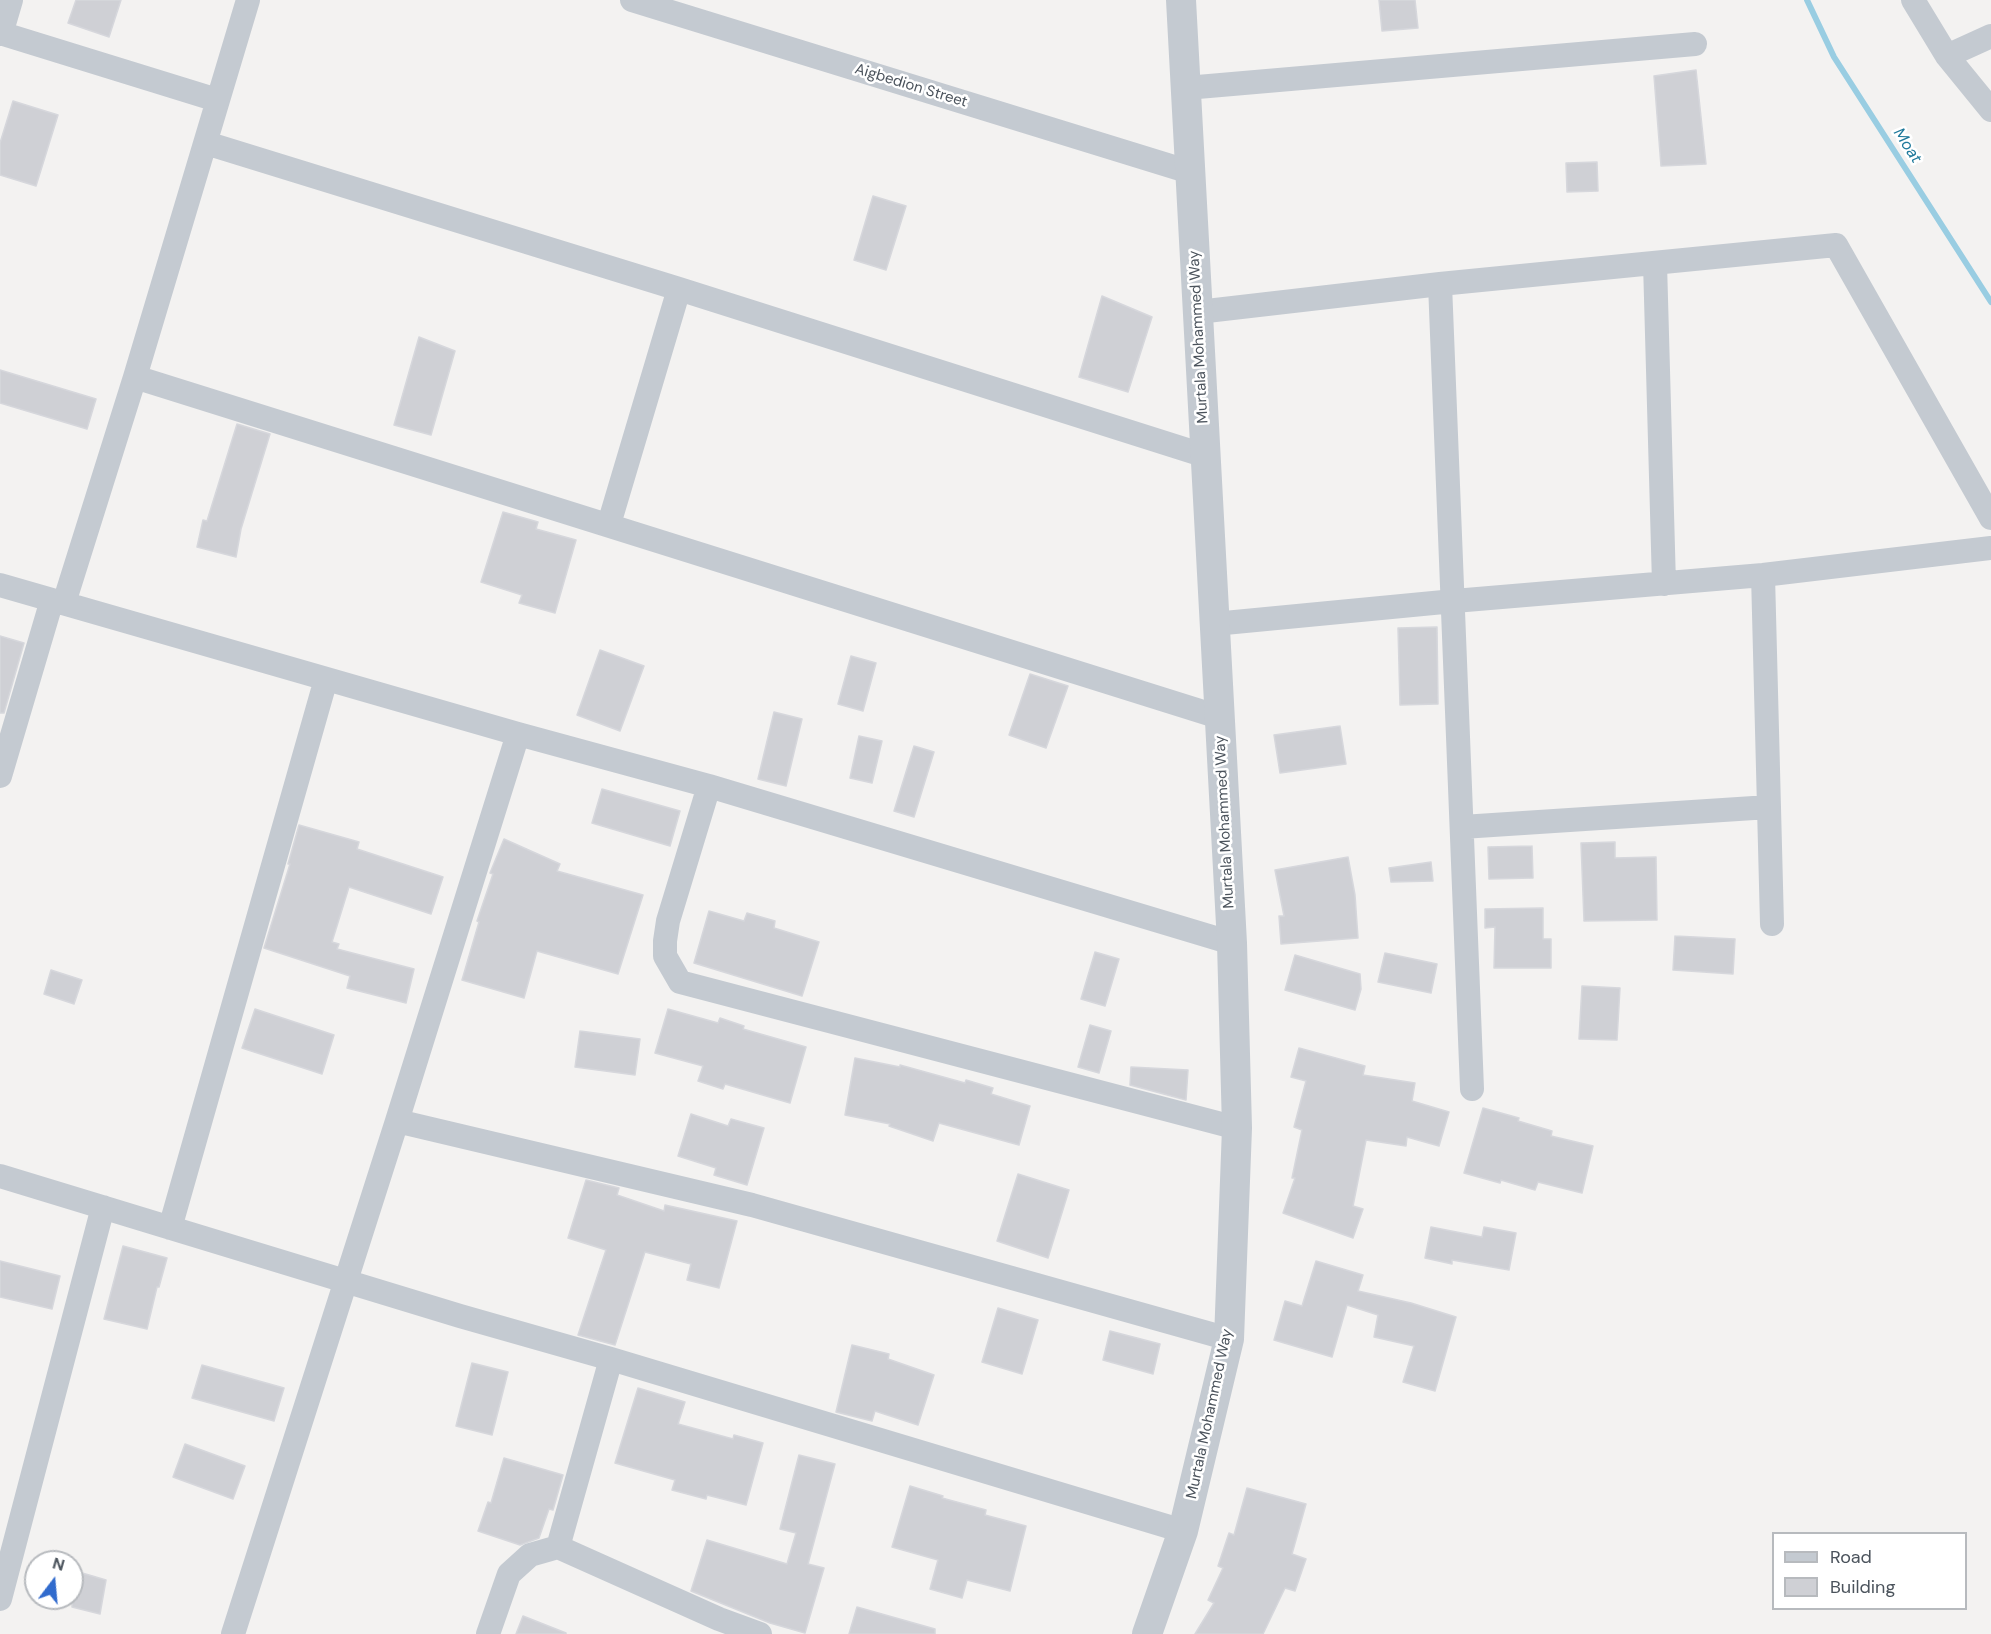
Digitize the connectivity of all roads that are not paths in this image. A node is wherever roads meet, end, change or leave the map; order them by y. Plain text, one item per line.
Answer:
1 (11, 0) edge
2 (248, 0) edge
3 (632, 0) edge
4 (1181, 0) edge
5 (1912, 0) edge
6 (1, 34) edge
7 (1991, 36) edge
8 (1695, 44) dead end
9 (1947, 56) junction
10 (1186, 88) junction
11 (217, 100) junction
12 (1991, 110) edge
13 (206, 143) junction
14 (1190, 172) junction
15 (1655, 263) junction
16 (1440, 285) junction
17 (679, 289) junction
18 (1198, 312) junction
19 (135, 377) junction
20 (1206, 456) junction
21 (1991, 518) edge
22 (609, 524) junction
23 (1991, 548) edge
24 (1763, 575) junction
25 (1664, 584) junction
26 (0, 585) edge
27 (58, 601) junction
28 (1454, 601) junction
29 (1214, 624) junction
30 (326, 678) junction
31 (1219, 717) junction
32 (518, 734) junction
33 (0, 776) edge
34 (710, 786) junction
35 (1769, 807) junction
36 (1462, 827) junction
37 (1772, 924) dead end
38 (1232, 943) junction
39 (1472, 1089) dead end
40 (398, 1120) junction
41 (1237, 1128) junction
42 (0, 1176) edge
43 (102, 1207) junction
44 (170, 1228) junction
45 (345, 1281) junction
46 (1229, 1339) junction
47 (611, 1359) junction
48 (1183, 1531) junction
49 (558, 1547) junction
50 (0, 1599) edge
51 (718, 1627) edge
52 (233, 1634) edge
53 (488, 1634) edge
54 (760, 1634) edge
55 (1147, 1634) edge

1 - 6 street
2 - 11 street
3 - 14 street, Aigbedion Street
4 - 10 street, Murtala Mohammed Way
5 - 9 street
6 - 11 street
7 - 9 street
8 - 10 street
9 - 12 street
10 - 14 street, Murtala Mohammed Way
11 - 13 street
13 - 17 street
13 - 19 street
14 - 18 street, Murtala Mohammed Way
15 - 16 street
15 - 21 street
15 - 25 street
16 - 18 street
16 - 28 street
17 - 20 street
17 - 22 street
18 - 20 street, Murtala Mohammed Way
19 - 22 street
19 - 27 street
20 - 29 street, Murtala Mohammed Way
22 - 31 street
23 - 24 street
24 - 25 street
24 - 35 street
25 - 28 street
26 - 27 street
27 - 30 street
27 - 33 street
28 - 29 street
28 - 36 street
29 - 31 street, Murtala Mohammed Way
30 - 32 street
30 - 44 street
31 - 38 street, Murtala Mohammed Way
32 - 34 street
32 - 40 street
34 - 38 street
34 - 41 street
35 - 36 street
35 - 37 street
36 - 39 street
38 - 41 street, Murtala Mohammed Way
40 - 45 street
40 - 46 street
41 - 46 street, Murtala Mohammed Way
42 - 43 street
43 - 44 street
43 - 50 street
44 - 45 street
45 - 47 street
45 - 52 street
46 - 48 street, Murtala Mohammed Way
47 - 48 street
47 - 49 street
48 - 55 street, Murtala Mohammed Way
49 - 51 street
49 - 53 street
51 - 54 street

